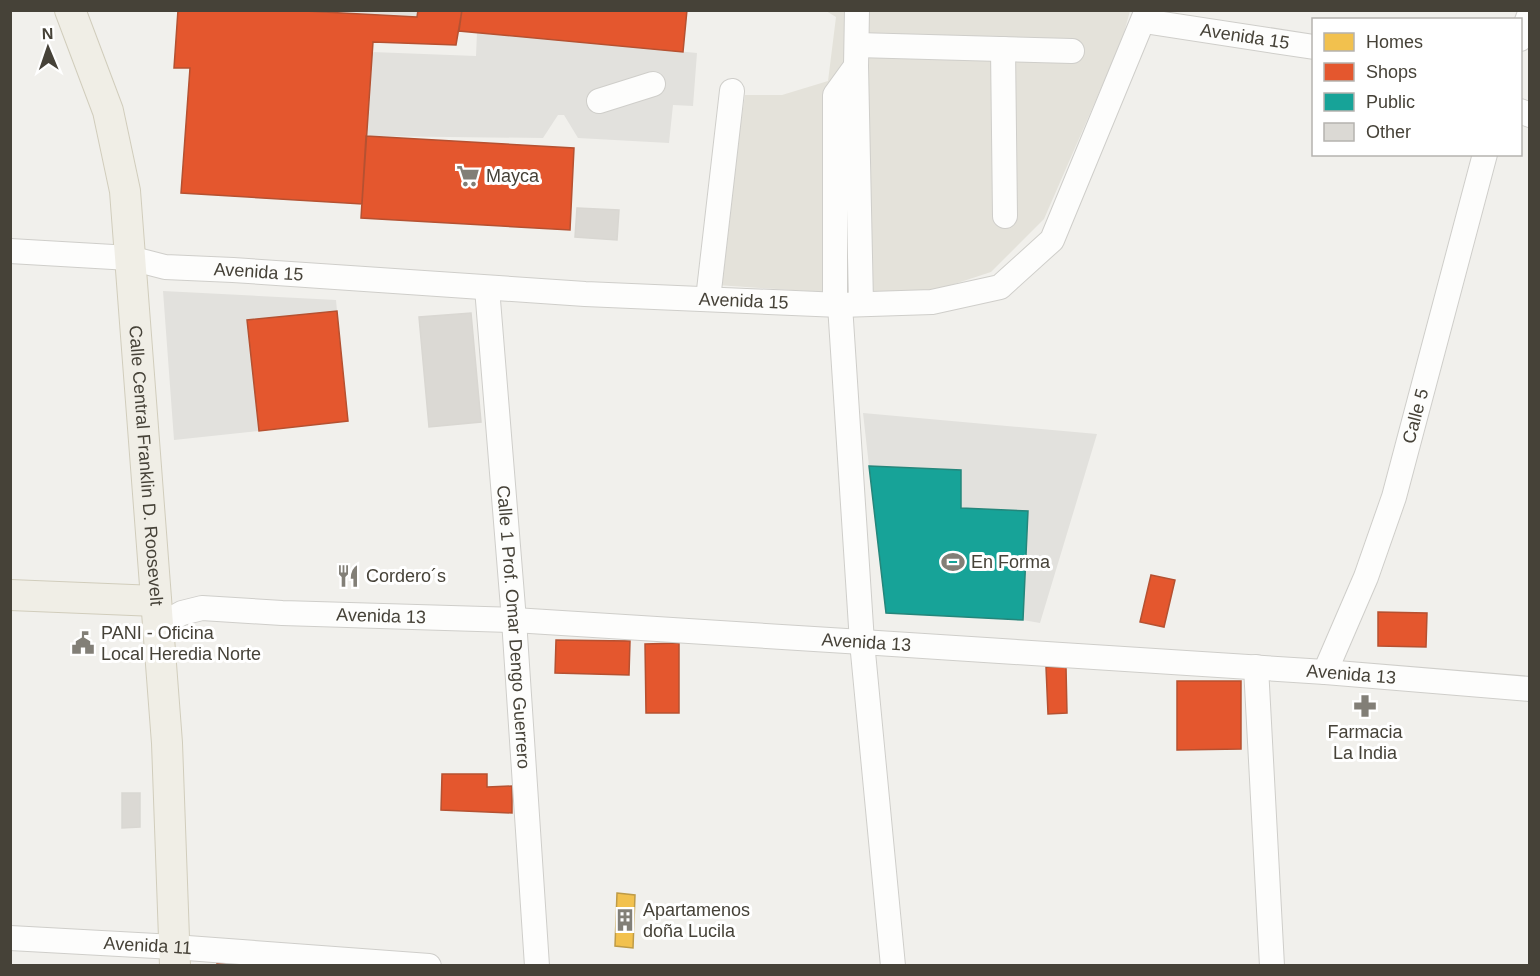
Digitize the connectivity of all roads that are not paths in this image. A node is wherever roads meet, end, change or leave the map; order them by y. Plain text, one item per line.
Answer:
1 (70, 10) edge
2 (857, 10) edge
3 (1530, 13) edge
4 (1146, 16) edge
5 (1522, 36) edge
6 (1312, 47) edge
7 (1003, 49) junction
8 (1072, 51) dead end
9 (856, 56) junction
10 (653, 84) dead end
11 (732, 91) dead end
12 (598, 101) dead end
13 (1484, 156) edge
14 (1005, 216) dead end
15 (10, 251) edge
16 (130, 258) junction
17 (487, 288) junction
18 (708, 298) junction
19 (845, 304) junction
20 (153, 560) junction
21 (10, 595) edge
22 (156, 601) junction
23 (202, 608) junction
24 (514, 620) junction
25 (159, 642) junction
26 (862, 642) junction
27 (1256, 667) junction
28 (1325, 672) junction
29 (1530, 689) edge
30 (10, 938) edge
31 (175, 956) edge
32 (429, 966) edge
33 (537, 966) edge
34 (893, 966) edge
35 (1272, 966) edge

1 - 16 main road, Calle Central Franklin D. Roosevelt
2 - 9 street
3 - 5 street
4 - 6 street, Avenida 15
4 - 19 street, Avenida 15
7 - 8 street
7 - 9 street
7 - 14 street
9 - 19 street
10 - 12 street
11 - 18 street
13 - 28 street, Calle 5
15 - 16 street, Avenida 15
16 - 17 street, Avenida 15
16 - 20 main road, Calle Central Franklin D. Roosevelt
17 - 18 street, Avenida 15
17 - 24 street, Calle 1 Prof. Omar Dengo Guerrero
18 - 19 street, Avenida 15
19 - 26 street
20 - 22 main road, Calle Central Franklin D. Roosevelt
20 - 23 street, Avenida 13
21 - 22 main road
22 - 25 main road, Calle Central Franklin D. Roosevelt
23 - 24 street, Avenida 13
23 - 25 street, Avenida 13
24 - 26 street, Avenida 13
24 - 33 street, Calle 1 Prof. Omar Dengo Guerrero
25 - 31 main road, Calle Central Franklin D. Roosevelt
26 - 27 street, Avenida 13
26 - 34 street
27 - 28 street, Avenida 13
27 - 35 street
28 - 29 street, Avenida 13
30 - 31 street, Avenida 11
31 - 32 street, Avenida 11

